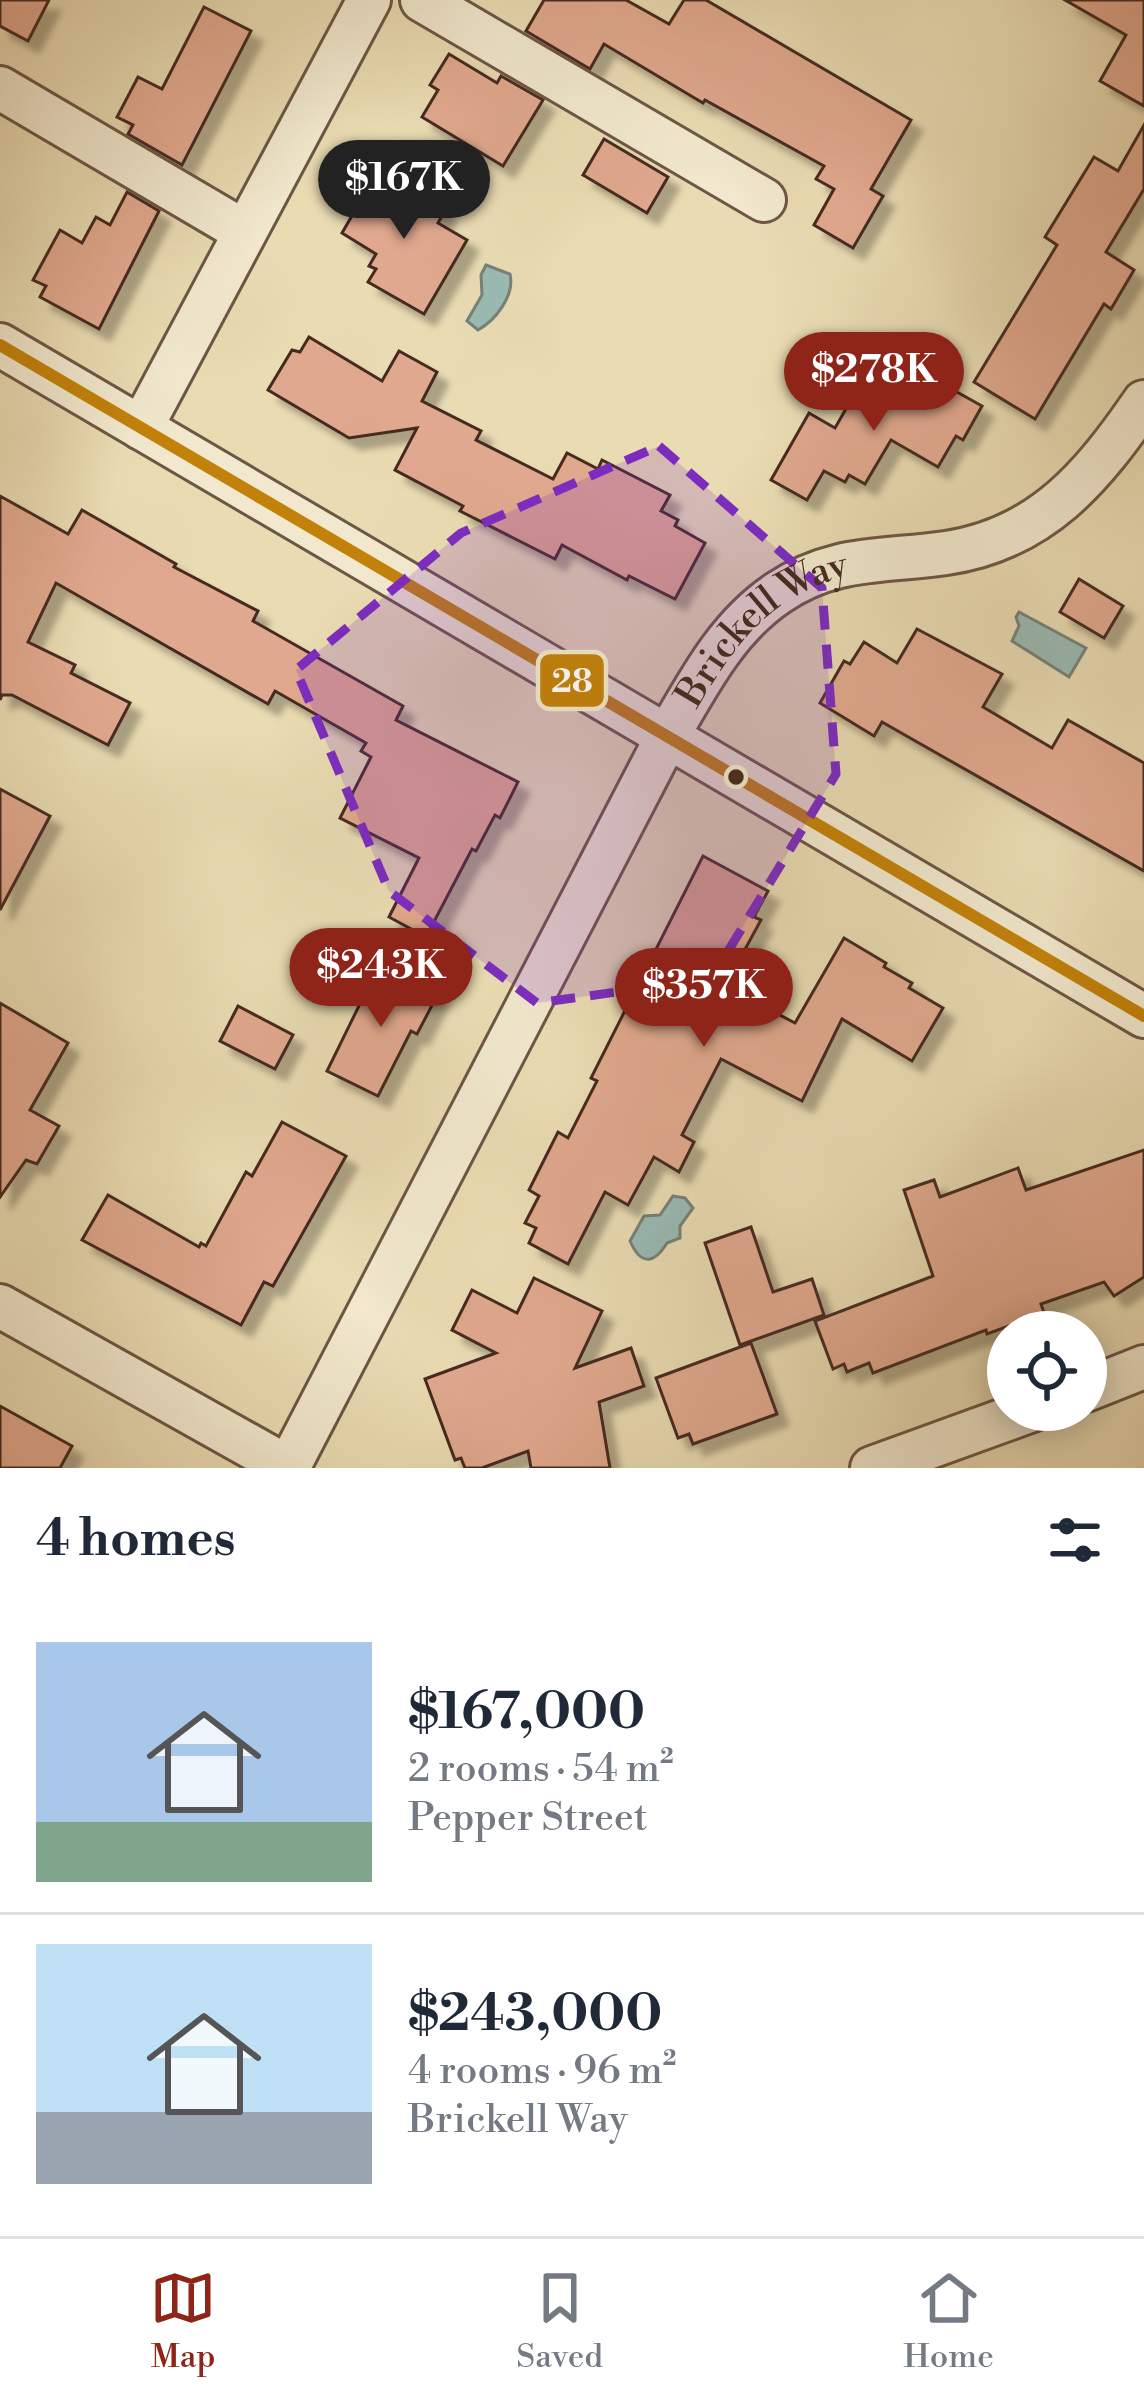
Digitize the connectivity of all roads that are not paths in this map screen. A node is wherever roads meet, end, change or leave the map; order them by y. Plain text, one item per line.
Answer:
1 (369, 0) edge
2 (422, 0) edge
3 (0, 88) edge
4 (764, 200) dead end
5 (245, 232) junction
6 (0, 345) edge
7 (1144, 402) edge
8 (141, 428) junction
9 (668, 737) junction
10 (1144, 1016) edge
11 (0, 1306) edge
12 (1144, 1367) edge
13 (1107, 1382) edge
14 (987, 1426) edge
15 (288, 1468) edge
16 (872, 1468) edge

1 - 5 street
2 - 4 street
3 - 5 street
5 - 8 street
6 - 8 street
7 - 9 street, Brickell Way
8 - 9 street
9 - 10 street
9 - 15 street, Brickell Way
11 - 15 street
12 - 13 street
14 - 16 street

